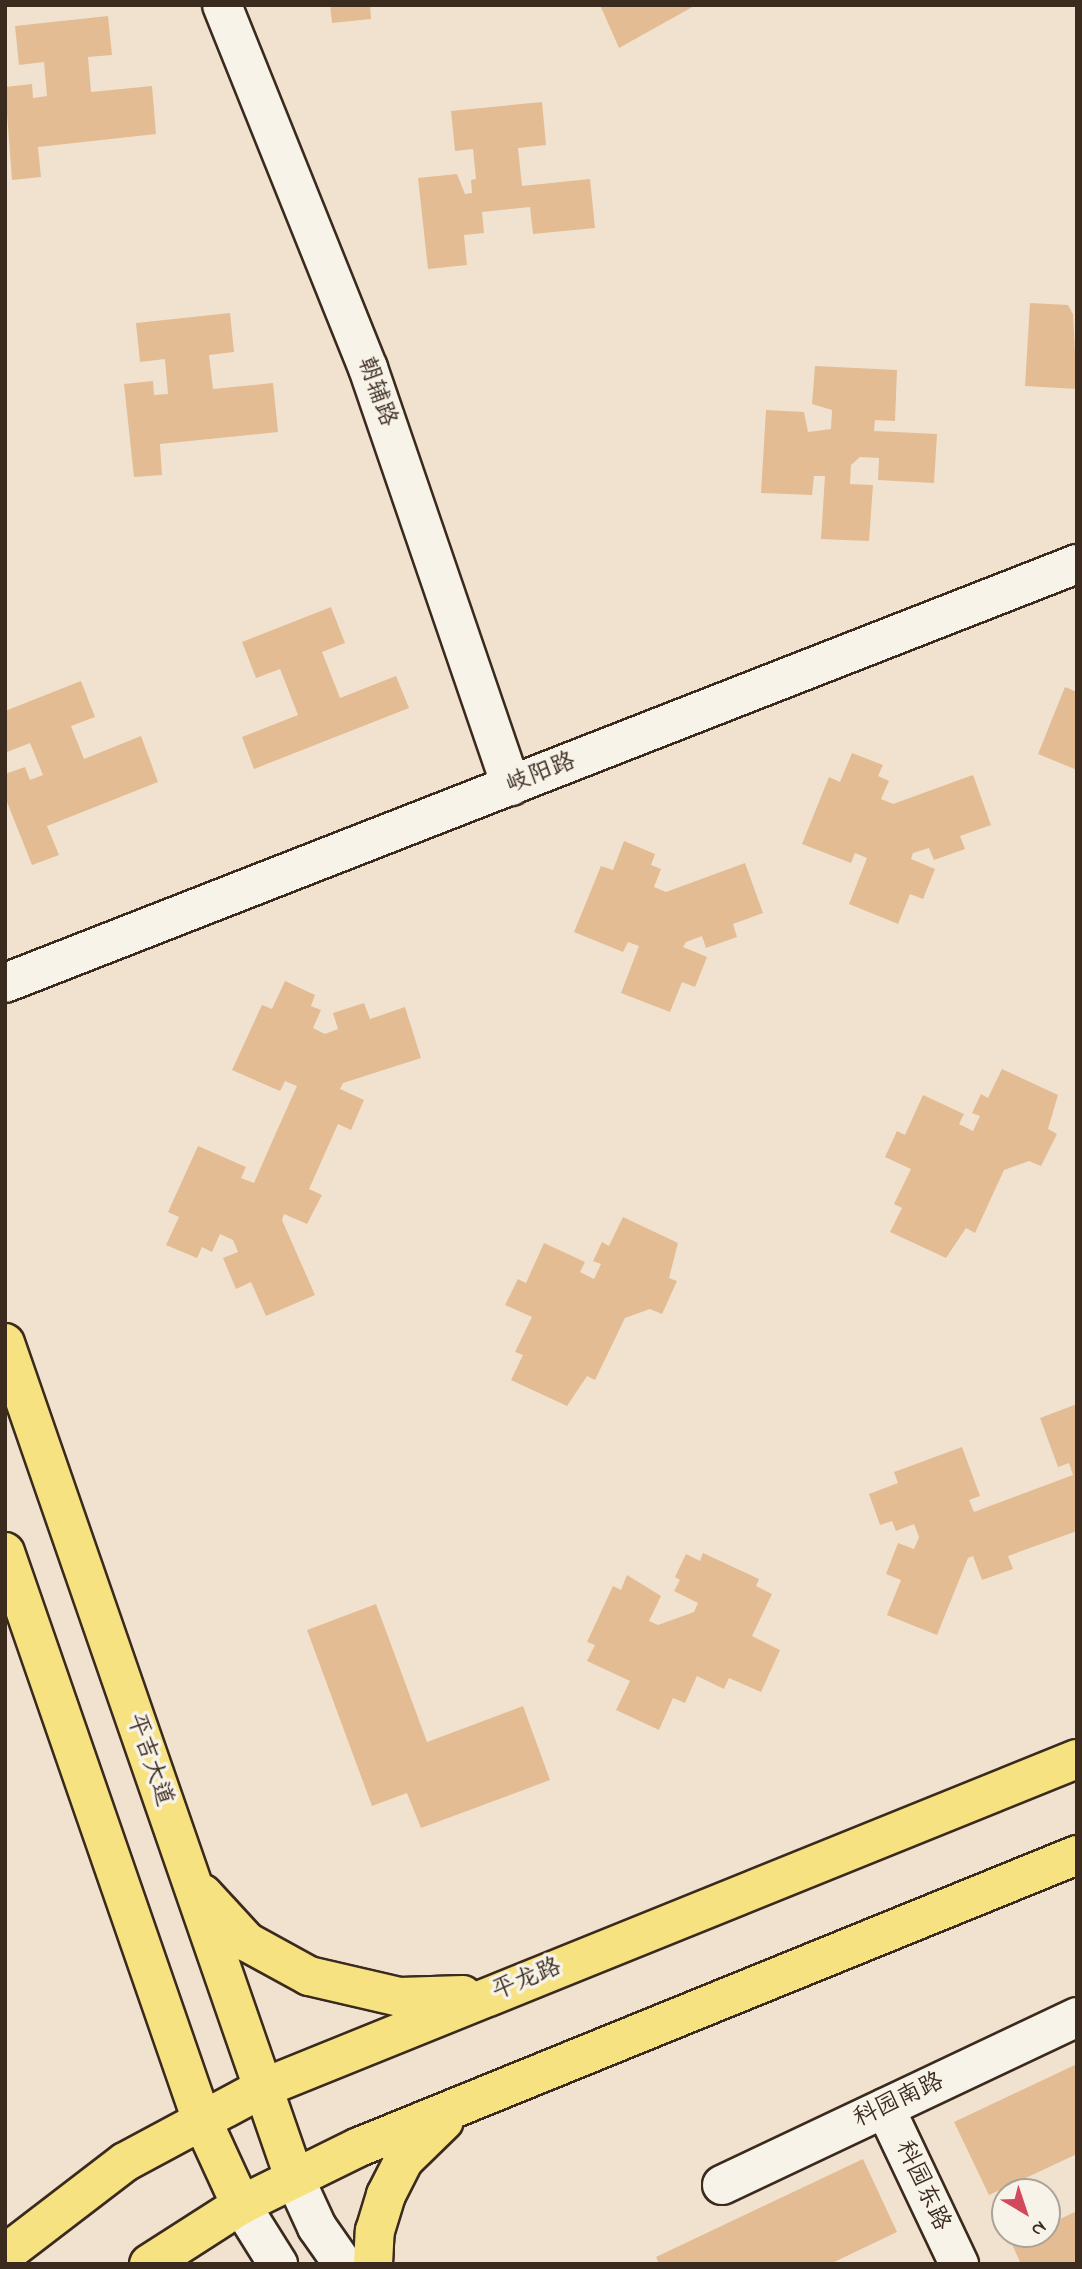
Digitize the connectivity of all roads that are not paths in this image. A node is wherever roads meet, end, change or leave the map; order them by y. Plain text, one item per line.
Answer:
1 (222, 5) edge
2 (1077, 564) edge
3 (511, 786) junction
4 (5, 984) edge
5 (5, 1343) edge
6 (5, 1552) edge
7 (1077, 1759) edge
8 (1077, 1855) edge
9 (185, 1863) junction
10 (503, 1989) junction
11 (1077, 2017) edge
12 (263, 2088) junction
13 (468, 2102) junction
14 (885, 2108) junction
15 (201, 2118) junction
16 (294, 2177) junction
17 (722, 2185) dead end
18 (241, 2205) junction
19 (5, 2254) edge
20 (149, 2264) edge
21 (278, 2264) edge
22 (343, 2264) edge
23 (373, 2264) edge
24 (959, 2264) edge

1 - 3 street, 朝辅路
2 - 3 street, 岐阳路
3 - 4 street, 岐阳路
5 - 9 main road, 平吉大道
6 - 15 main road
7 - 10 main road, 平龙路
8 - 13 main road
9 - 10 main road
9 - 12 main road, 平吉大道
10 - 12 main road, 平龙路
11 - 14 street, 科园南路
12 - 15 main road, 平龙路
12 - 16 main road, 平吉大道
13 - 16 main road
13 - 23 main road
14 - 17 street, 科园南路
14 - 24 street, 科园东路
15 - 18 main road
15 - 19 main road, 平龙路
16 - 18 main road
16 - 22 street
18 - 20 main road
18 - 21 street

